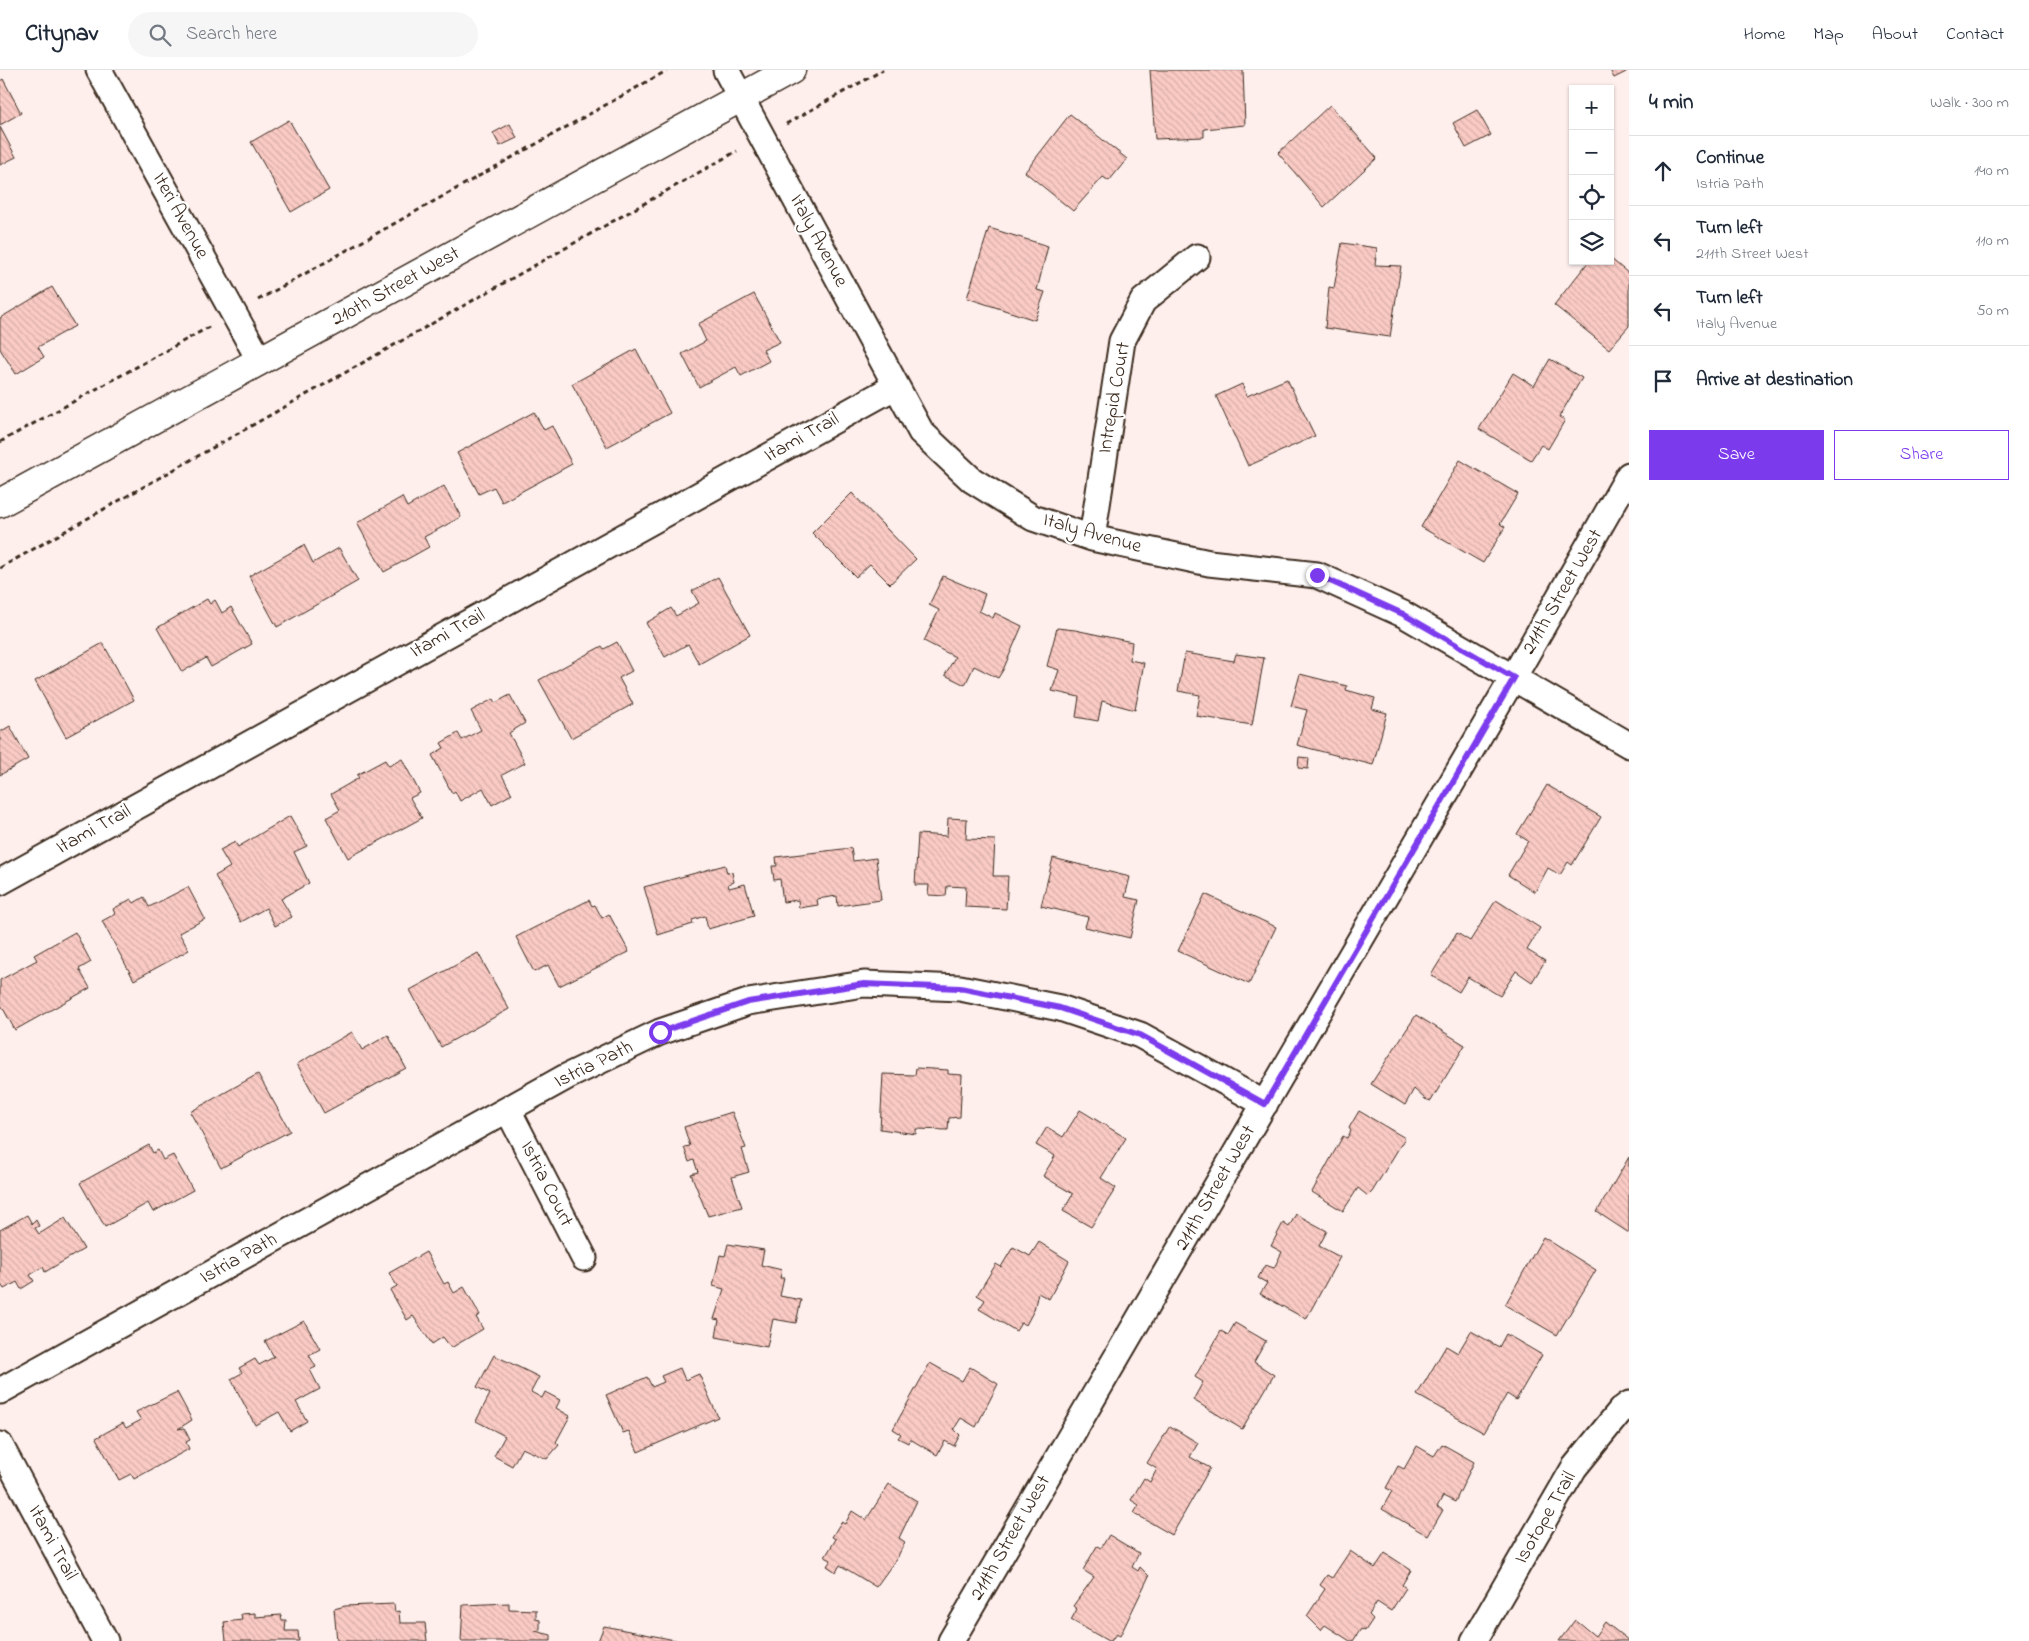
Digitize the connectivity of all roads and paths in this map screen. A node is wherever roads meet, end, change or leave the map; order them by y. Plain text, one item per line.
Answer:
1 (99, 70) edge
2 (668, 70) edge
3 (726, 70) edge
4 (791, 70) edge
5 (883, 70) edge
6 (741, 97) junction
7 (762, 137) junction
8 (1197, 257) dead end
9 (233, 314) junction
10 (260, 361) junction
11 (896, 386) junction
12 (0, 442) edge
13 (1629, 475) edge
14 (0, 503) edge
15 (1092, 538) junction
16 (0, 568) edge
17 (1514, 678) junction
18 (1629, 745) edge
19 (0, 882) edge
20 (1265, 1104) junction
21 (508, 1110) junction
22 (584, 1258) dead end
23 (0, 1391) edge
24 (1629, 1404) edge
25 (0, 1445) edge
26 (105, 1641) edge
27 (951, 1641) edge
28 (1474, 1641) edge

1 - 9 street, Iteri Avenue
2 - 9 path
3 - 6 street, Italy Avenue
4 - 6 street, 210th Street West
5 - 7 path
6 - 7 street, Italy Avenue
6 - 10 street, 210th Street West
7 - 11 street, Italy Avenue
7 - 16 path
8 - 15 street, Intrepid Court
9 - 10 street, Iteri Avenue
9 - 12 path
10 - 14 street, 210th Street West
11 - 15 street, Italy Avenue
11 - 19 street, Itami Trail
13 - 17 street, 211th Street West
15 - 17 street, Italy Avenue
17 - 18 street, Italy Avenue
17 - 20 street, 211th Street West
20 - 21 street, Istria Path
20 - 27 street, 211th Street West
21 - 22 street, Istria Court
21 - 23 street, Istria Path
24 - 28 street, Isotope Trail
25 - 26 street, Itami Trail

